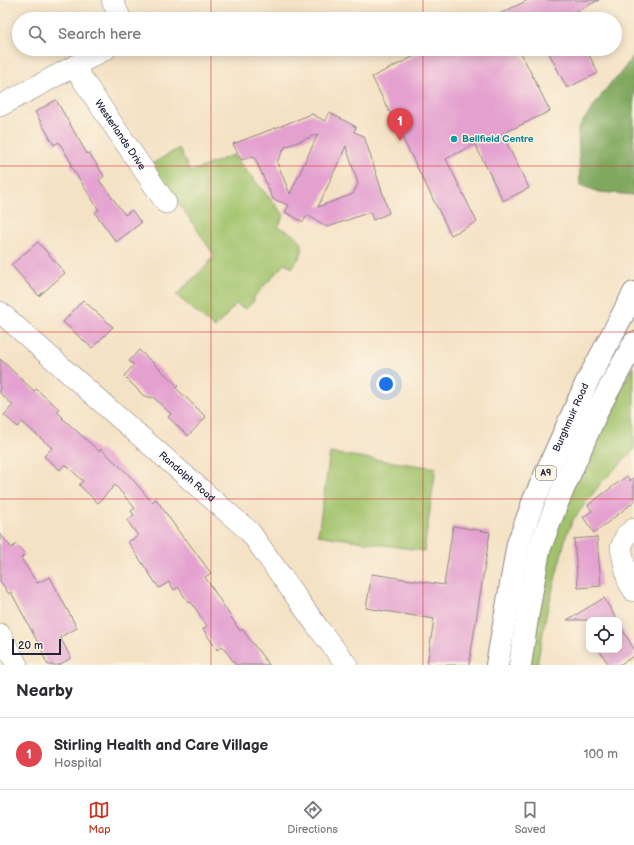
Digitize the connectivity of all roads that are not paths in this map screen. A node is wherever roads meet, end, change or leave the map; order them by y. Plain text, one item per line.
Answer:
1 (112, 0) edge
2 (118, 12) edge
3 (94, 56) edge
4 (74, 67) junction
5 (0, 106) edge
6 (166, 203) dead end
7 (634, 293) edge
8 (0, 312) edge
9 (634, 343) edge
10 (634, 529) edge
11 (634, 591) edge
12 (0, 634) edge
13 (17, 665) edge
14 (347, 665) edge
15 (497, 665) edge
16 (520, 665) edge

1 - 2 street
3 - 4 street
4 - 5 street
4 - 6 street, Westerlands Drive
7 - 15 main road, Burghmuir Road / A9
8 - 14 street, Randolph Road
9 - 16 main road, A9
10 - 11 street
12 - 13 street

